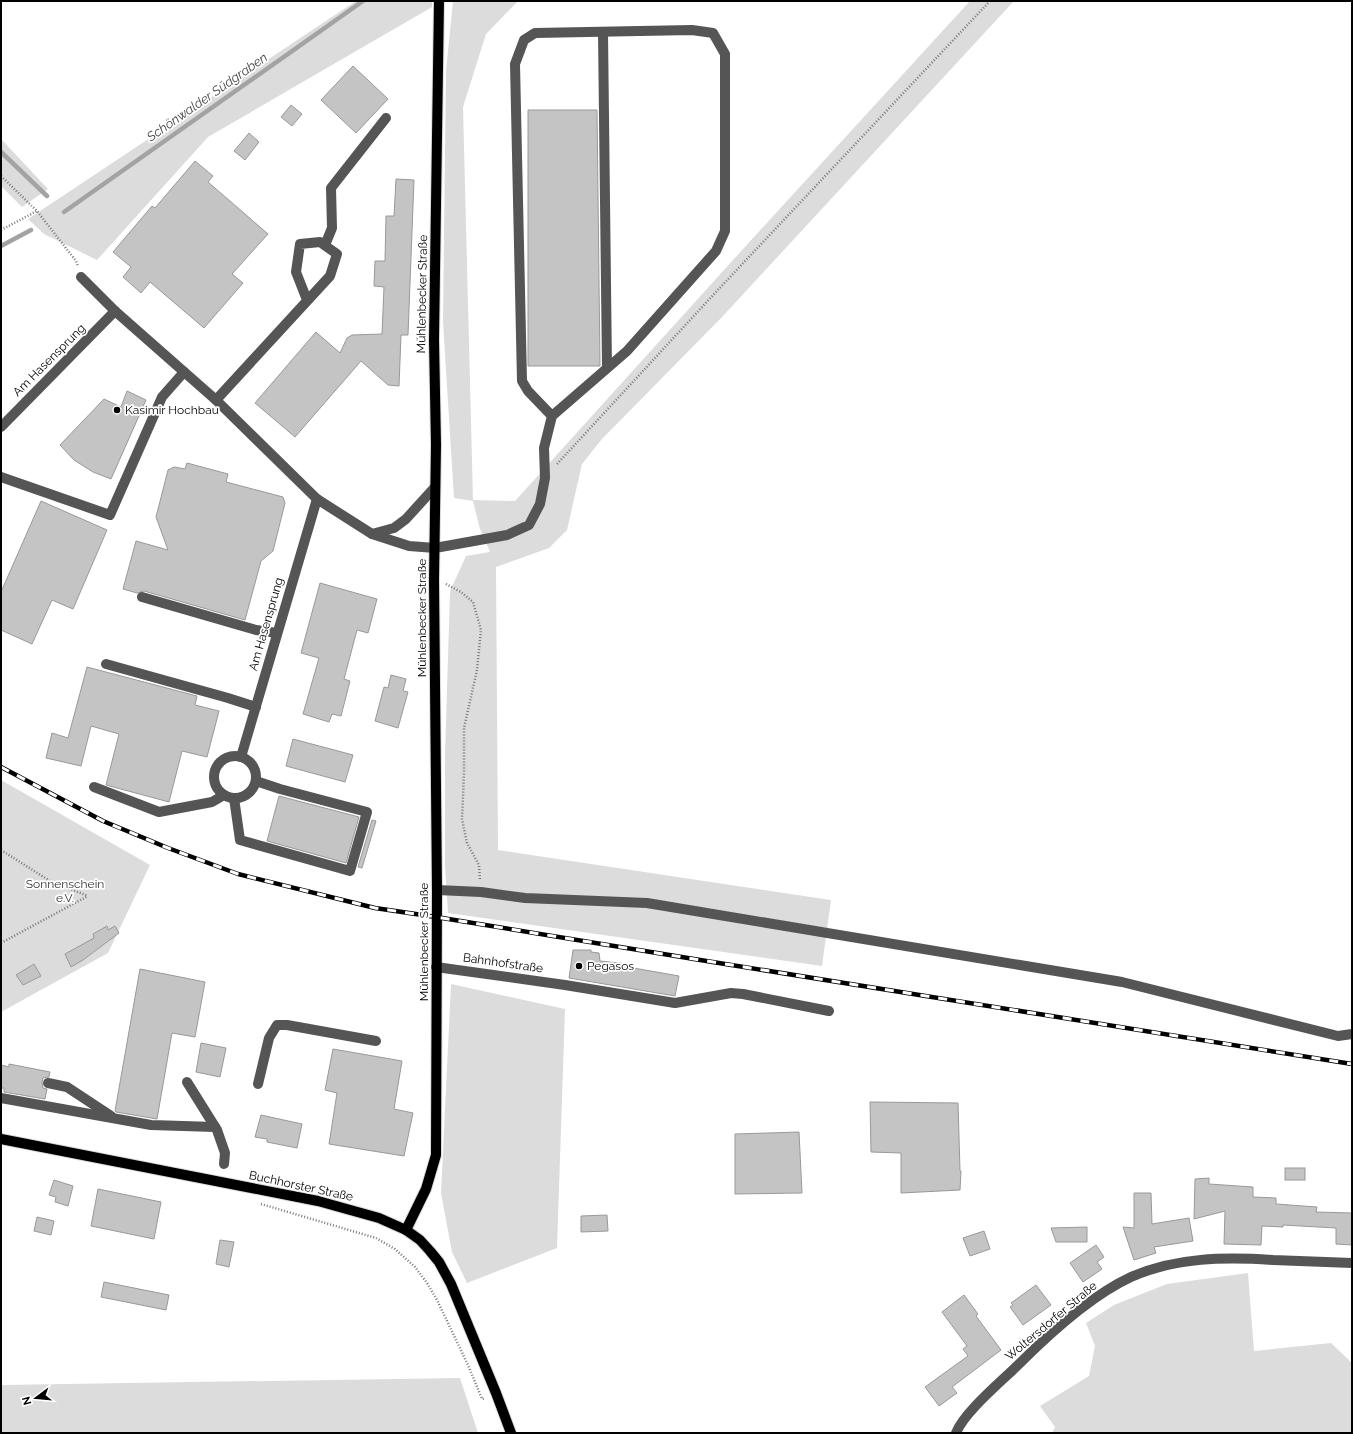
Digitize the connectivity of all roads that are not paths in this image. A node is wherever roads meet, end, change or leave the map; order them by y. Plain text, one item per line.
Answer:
1 (440, 1) edge
2 (603, 32) junction
3 (386, 118) dead end
4 (325, 245) junction
5 (81, 277) road end
6 (307, 300) junction
7 (115, 311) junction
8 (607, 368) junction
9 (184, 372) junction
10 (216, 400) junction
11 (552, 416) junction
12 (1, 427) edge
13 (1, 477) edge
14 (434, 487) junction
15 (317, 499) junction
16 (372, 534) junction
17 (435, 548) junction
18 (142, 597) dead end
19 (277, 633) junction
20 (106, 664) dead end
21 (256, 707) junction
22 (241, 757) junction
23 (256, 781) junction
24 (94, 786) dead end
25 (229, 797) junction
26 (437, 890) junction
27 (436, 967) junction
28 (829, 1011) dead end
29 (1352, 1034) edge
30 (376, 1041) dead end
31 (187, 1082) dead end
32 (48, 1083) dead end
33 (258, 1084) dead end
34 (1, 1098) edge
35 (118, 1120) junction
36 (215, 1127) junction
37 (1, 1139) edge
38 (224, 1164) dead end
39 (406, 1230) junction
40 (1352, 1263) edge
41 (511, 1433) edge
42 (956, 1433) edge

1 - 14 main road, Mühlenbecker Straße
2 - 8 street
2 - 8 street
2 - 11 street
3 - 4 street
4 - 6 street
4 - 6 street
5 - 7 street
6 - 10 street
7 - 9 street
7 - 12 street, Am Hasensprung
8 - 11 street
9 - 10 street
9 - 13 street
10 - 15 street
11 - 17 street
14 - 16 street
14 - 17 main road, Mühlenbecker Straße
15 - 16 street
15 - 19 street, Am Hasensprung
16 - 17 street
17 - 26 main road, Mühlenbecker Straße
18 - 19 street
19 - 21 street, Am Hasensprung
20 - 21 street
21 - 22 street, Am Hasensprung
22 - 23 street
22 - 25 street
23 - 25 street
23 - 25 street
24 - 25 street
26 - 27 main road, Mühlenbecker Straße
26 - 29 street
27 - 28 street, Bahnhofstraße
27 - 39 main road, Mühlenbecker Straße
30 - 33 street
31 - 36 street
32 - 35 street
34 - 35 street
35 - 36 street
36 - 38 street
37 - 39 main road, Buchhorster Straße
39 - 41 main road, Buchhorster Straße
40 - 42 street, Woltersdorfer Straße

